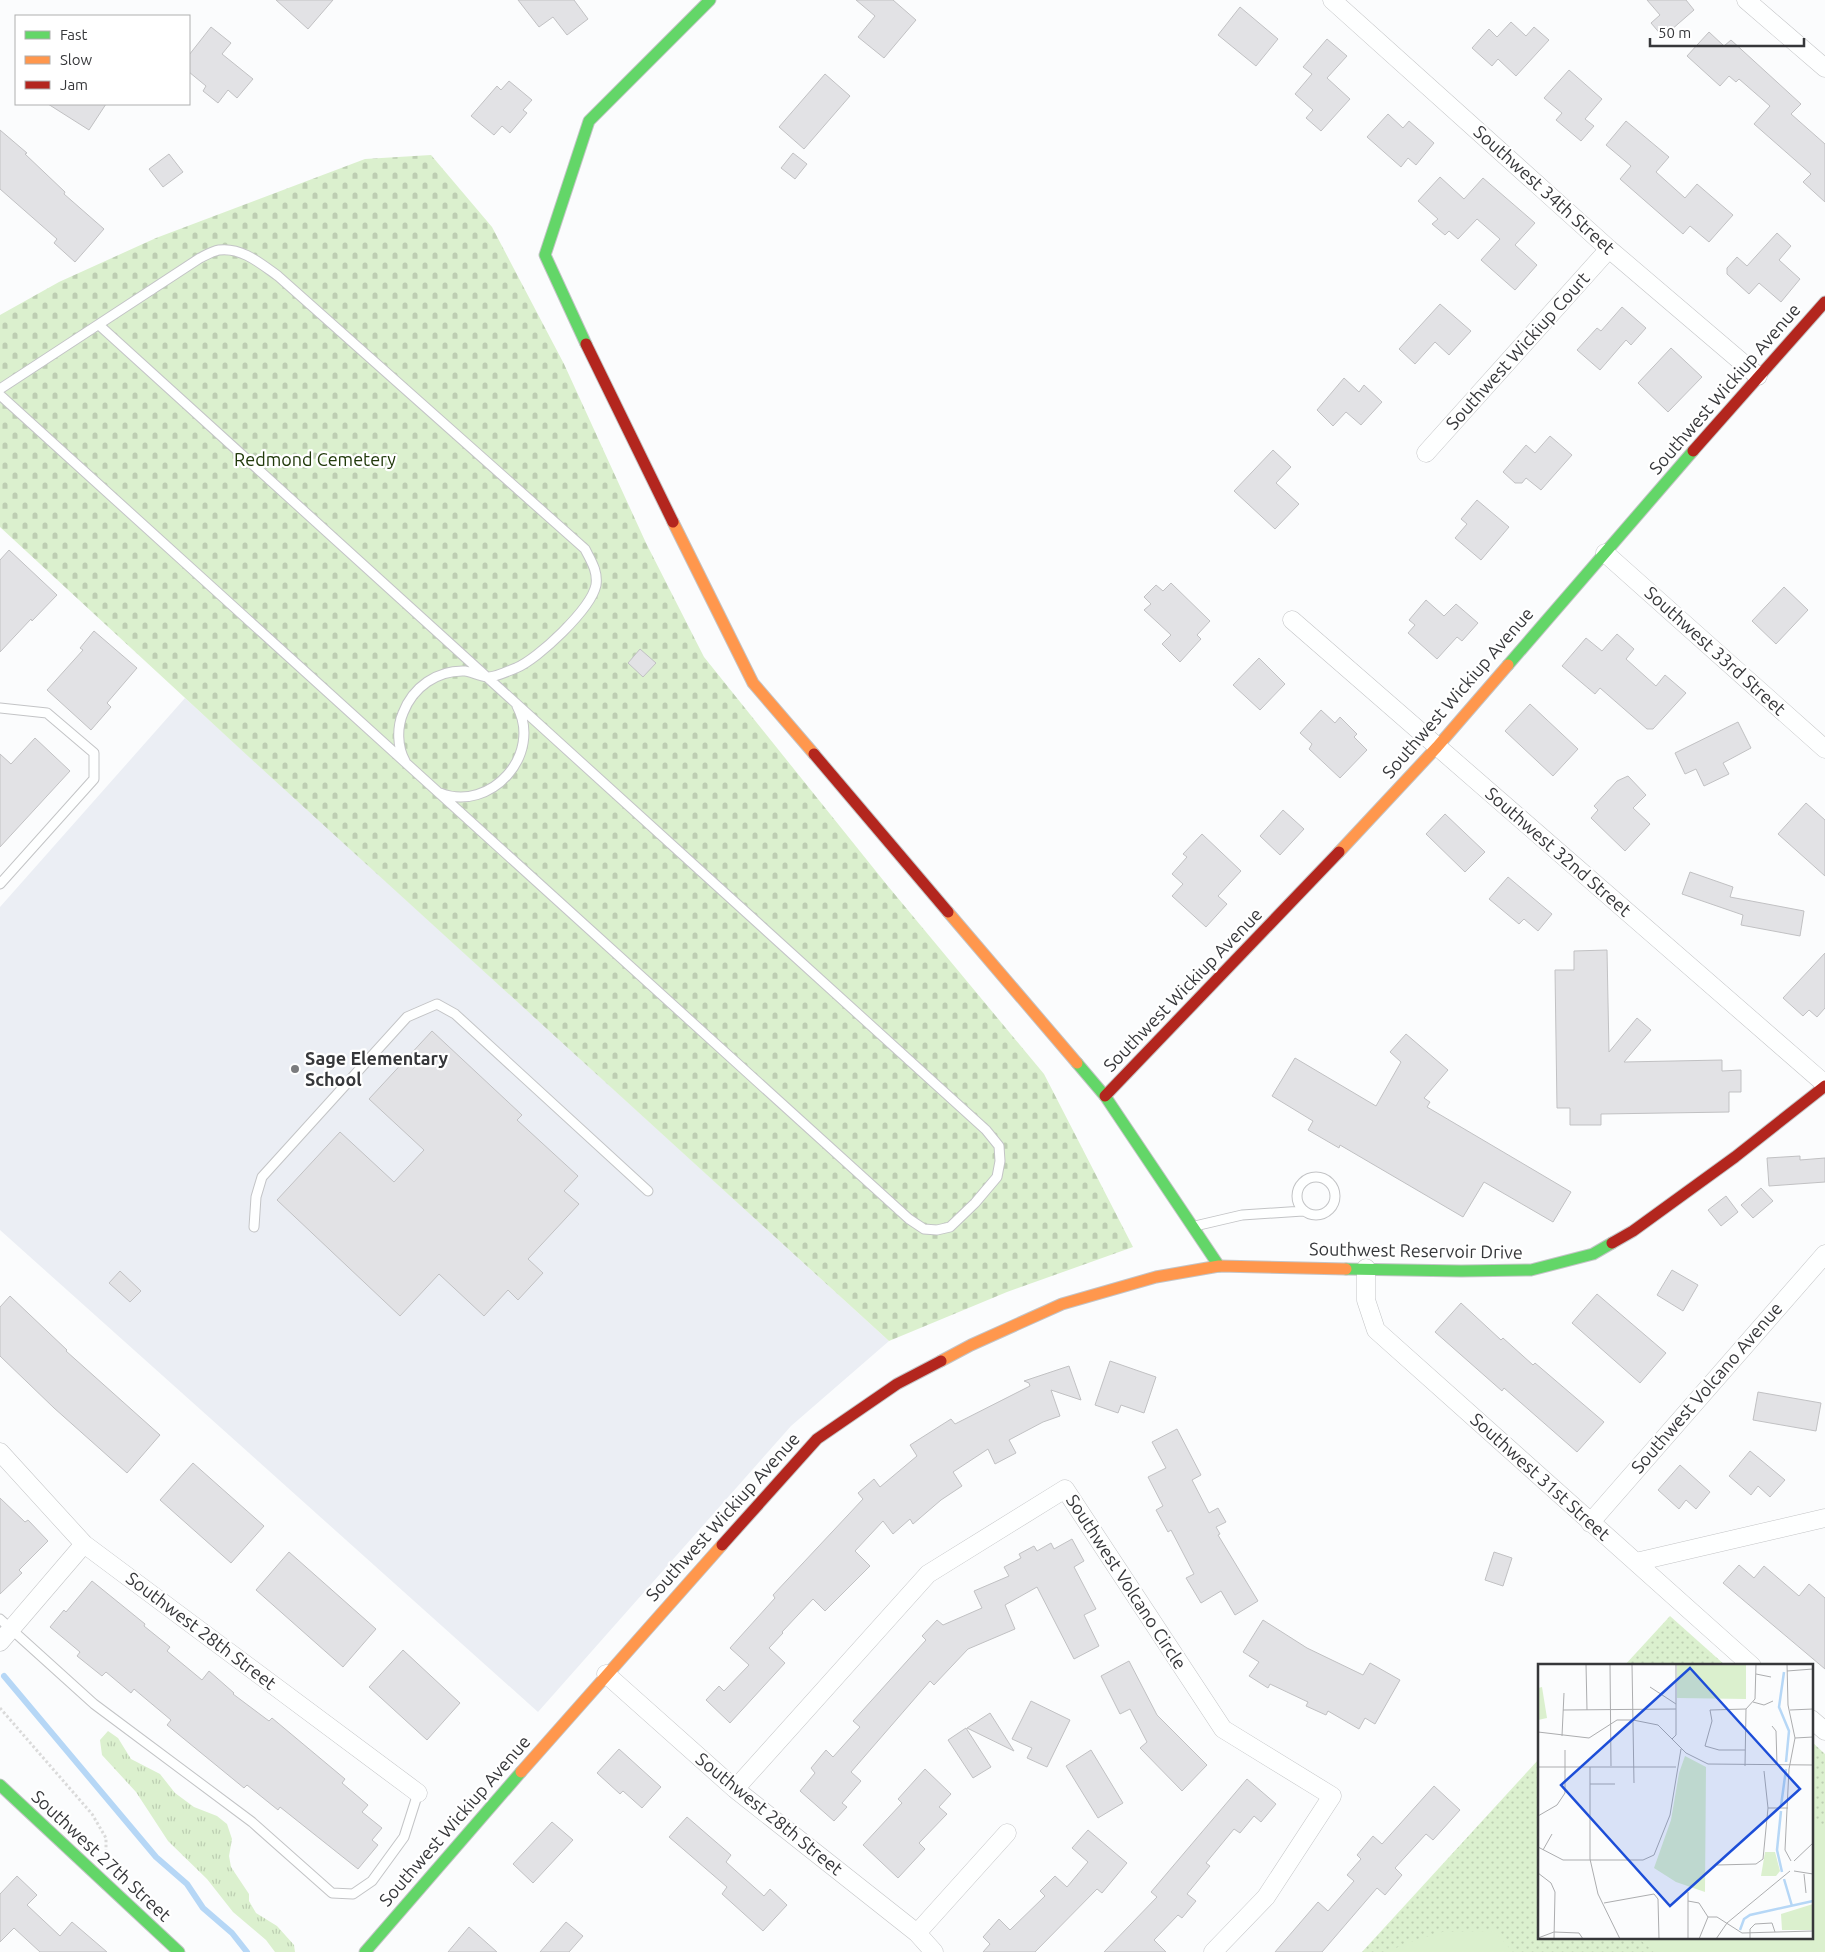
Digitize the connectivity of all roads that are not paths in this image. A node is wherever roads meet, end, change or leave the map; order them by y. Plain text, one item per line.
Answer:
1 (710, 0) edge
2 (1332, 0) edge
3 (1746, 0) edge
4 (1825, 68) edge
5 (1609, 249) junction
6 (1825, 302) edge
7 (99, 325) junction
8 (1758, 376) junction
9 (0, 389) edge
10 (0, 395) edge
11 (1426, 453) dead end
12 (1605, 553) junction
13 (1292, 620) dead end
14 (487, 677) junction
15 (515, 702) junction
16 (0, 708) edge
17 (1437, 747) junction
18 (1825, 749) edge
19 (406, 763) junction
20 (437, 792) junction
21 (0, 884) edge
22 (1825, 1085) edge
23 (1105, 1096) junction
24 (648, 1191) dead end
25 (1304, 1211) junction
26 (254, 1227) dead end
27 (1193, 1227) junction
28 (1825, 1254) edge
29 (1219, 1266) junction
30 (1366, 1268) junction
31 (0, 1452) edge
32 (1825, 1518) edge
33 (1590, 1523) junction
34 (84, 1544) junction
35 (1636, 1562) junction
36 (3, 1630) edge
37 (1750, 1664) edge
38 (606, 1674) junction
39 (1812, 1720) edge
40 (1825, 1731) edge
41 (0, 1785) edge
42 (734, 1790) junction
43 (418, 1793) joint
44 (1007, 1833) dead end
45 (916, 1933) junction
46 (373, 1949) edge
47 (179, 1952) edge
48 (934, 1952) edge
49 (1213, 1952) edge

1 - 23 street
2 - 5 street, Southwest 34th Street
3 - 4 street
5 - 8 street, Southwest 34th Street
5 - 11 street, Southwest Wickiup Court
6 - 8 street, Southwest Wickiup Avenue
7 - 9 lane
7 - 14 lane
7 - 14 lane
8 - 12 street, Southwest Wickiup Avenue
10 - 19 lane
12 - 17 street, Southwest Wickiup Avenue
12 - 18 street, Southwest 33rd Street
13 - 17 street, Southwest 32nd Street
14 - 15 lane
14 - 19 lane
15 - 20 lane
15 - 20 lane
16 - 21 lane
17 - 22 street, Southwest 32nd Street
17 - 23 street, Southwest Wickiup Avenue
19 - 20 lane
22 - 30 street, Southwest Reservoir Drive
23 - 27 street
24 - 26 lane
25 - 25 lane
25 - 27 lane
27 - 29 street
28 - 33 street, Southwest Volcano Avenue
29 - 30 street, Southwest Reservoir Drive
29 - 38 street, Southwest Wickiup Avenue
30 - 33 street, Southwest 31st Street
31 - 34 street, Southwest 28th Street
32 - 35 street
33 - 35 street, Southwest 31st Street
34 - 36 street
34 - 43 street, Southwest 28th Street
35 - 37 street, Southwest 31st Street
36 - 43 lane
38 - 42 street, Southwest 28th Street
38 - 46 street, Southwest Wickiup Avenue
39 - 40 street
41 - 47 street, Southwest 27th Street
42 - 45 street, Southwest 28th Street
42 - 49 street, Southwest Volcano Circle
44 - 45 street
45 - 48 street, Southwest 28th Street

